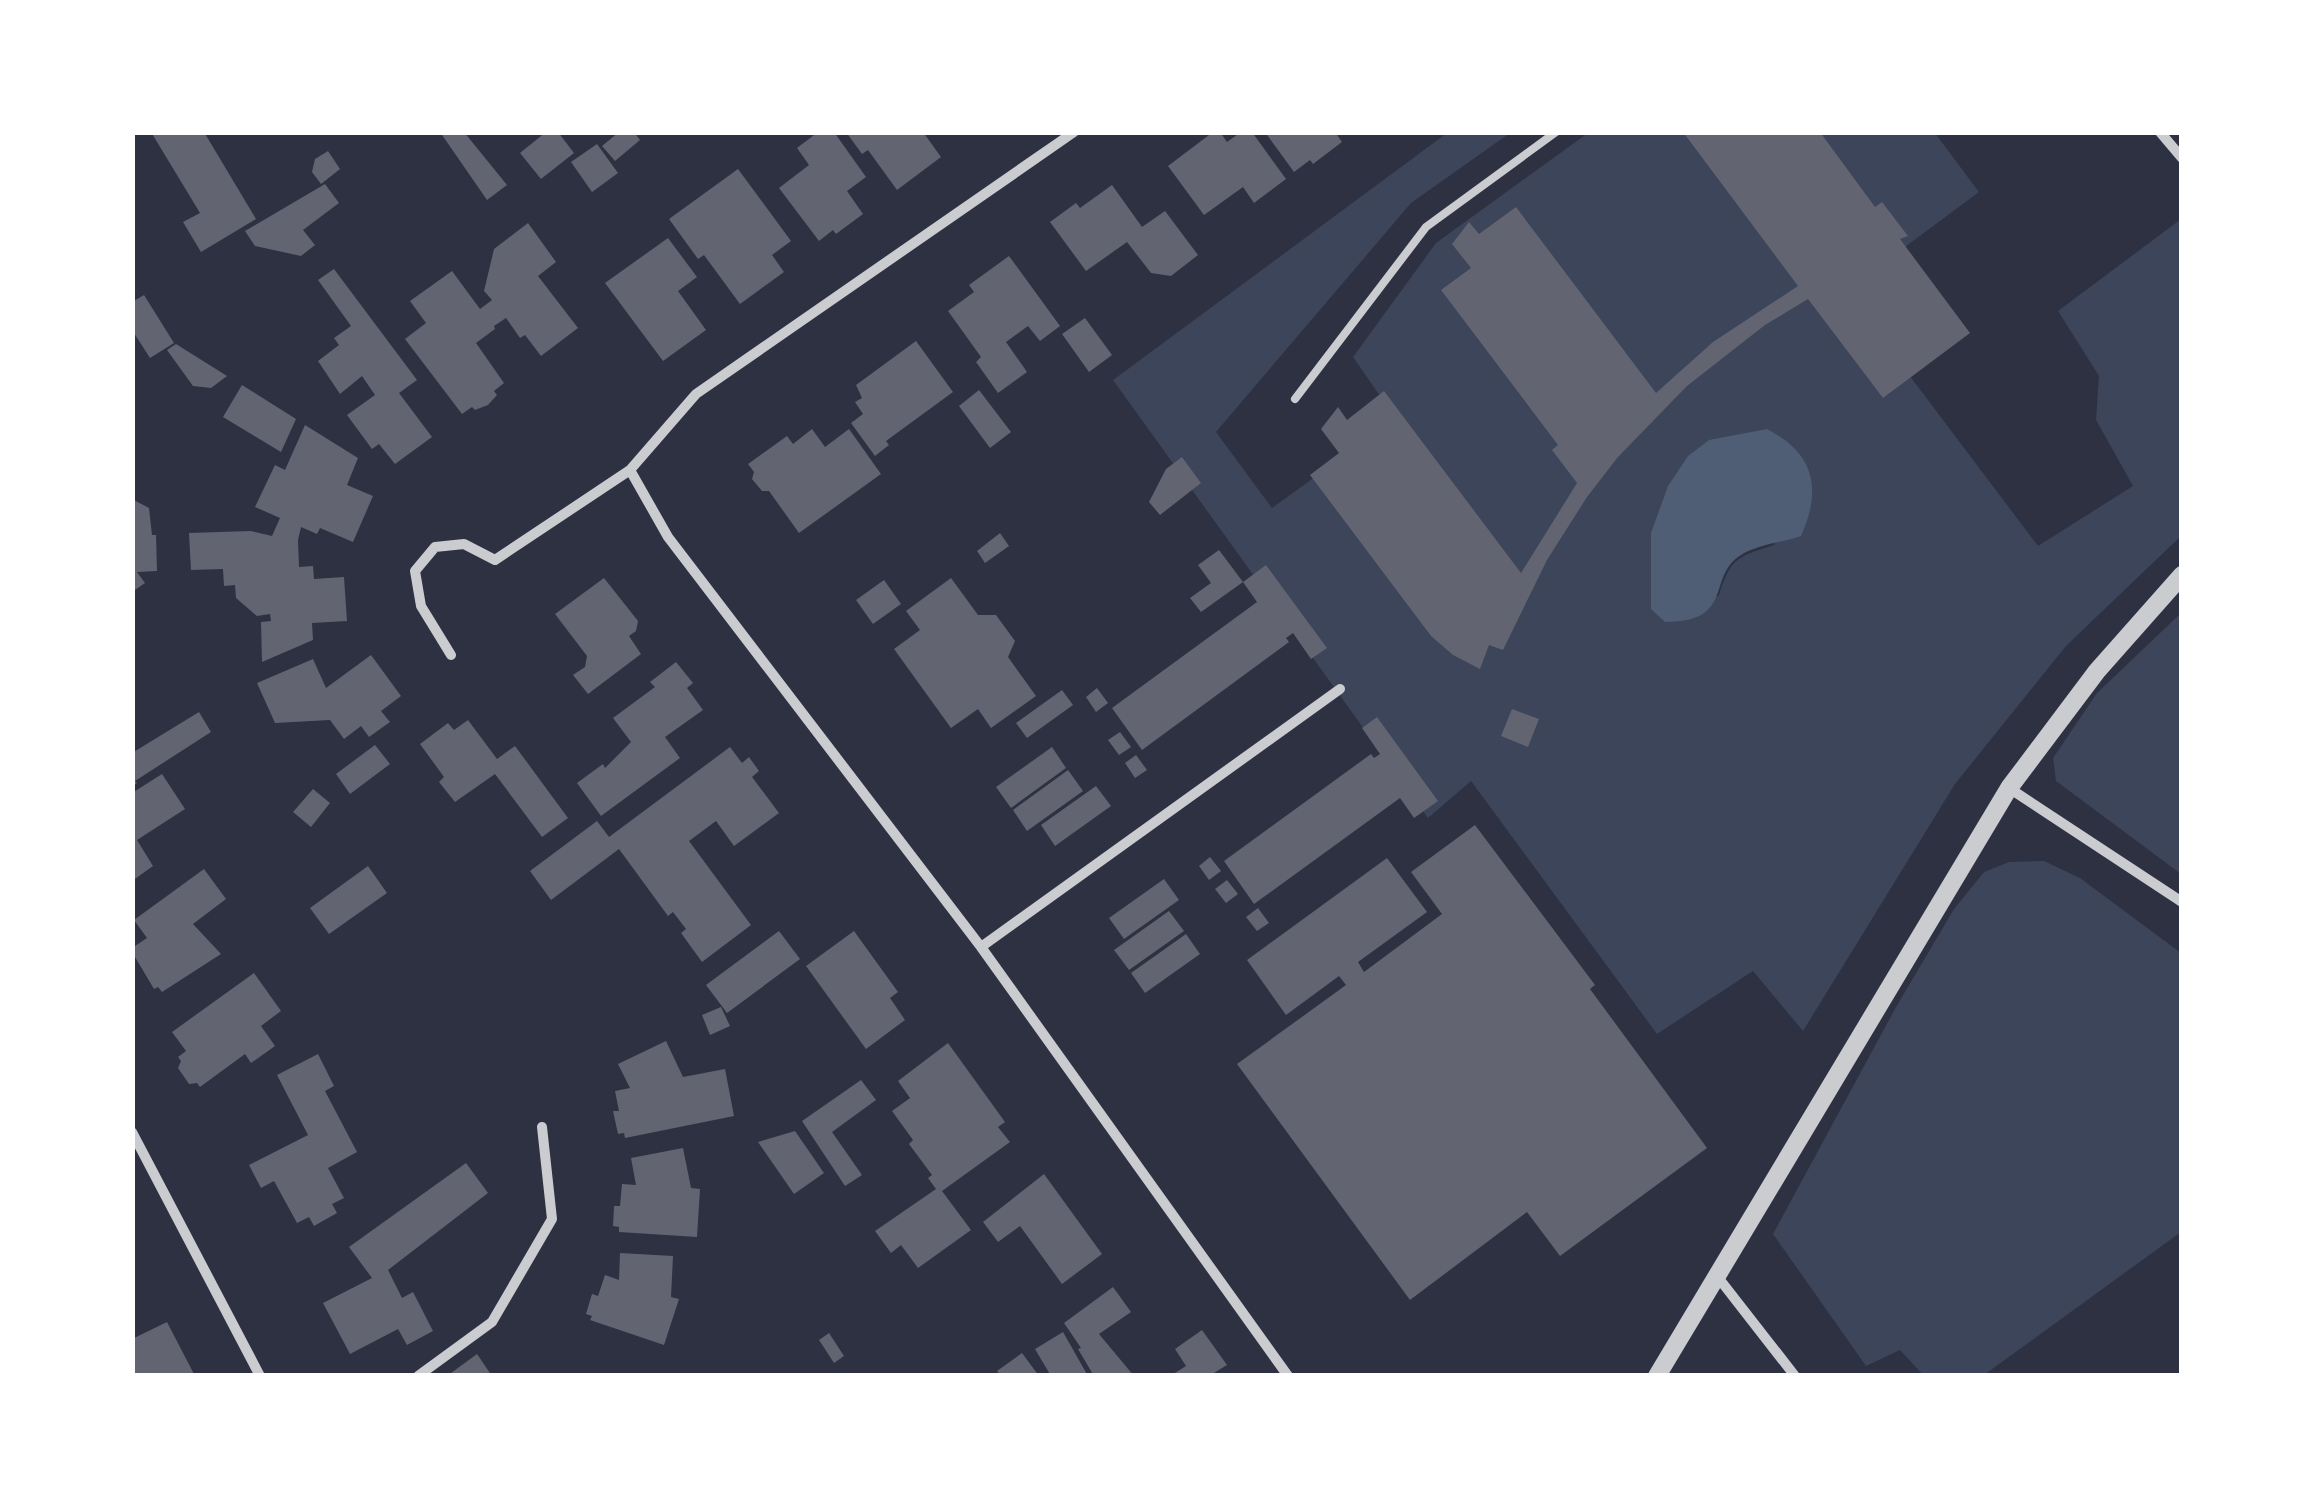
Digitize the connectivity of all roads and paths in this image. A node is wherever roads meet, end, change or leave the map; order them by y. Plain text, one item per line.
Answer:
1 (1074, 132) edge
2 (1556, 132) edge
3 (2160, 132) edge
4 (2182, 158) edge
5 (1296, 399) dead end
6 (630, 470) junction
7 (2182, 575) edge
8 (451, 655) dead end
9 (1340, 689) dead end
10 (2009, 788) junction
11 (2182, 902) edge
12 (981, 947) junction
13 (542, 1126) dead end
14 (132, 1132) edge
15 (1717, 1276) junction
16 (260, 1376) edge
17 (418, 1376) edge
18 (1288, 1376) edge
19 (1657, 1376) edge
20 (1794, 1376) edge

1 - 6 street
2 - 5 lane
3 - 4 street
6 - 8 street
6 - 12 street
7 - 10 street
9 - 12 street
10 - 11 street
10 - 15 street
12 - 18 street
13 - 17 street
14 - 16 street
15 - 19 street
15 - 20 street

